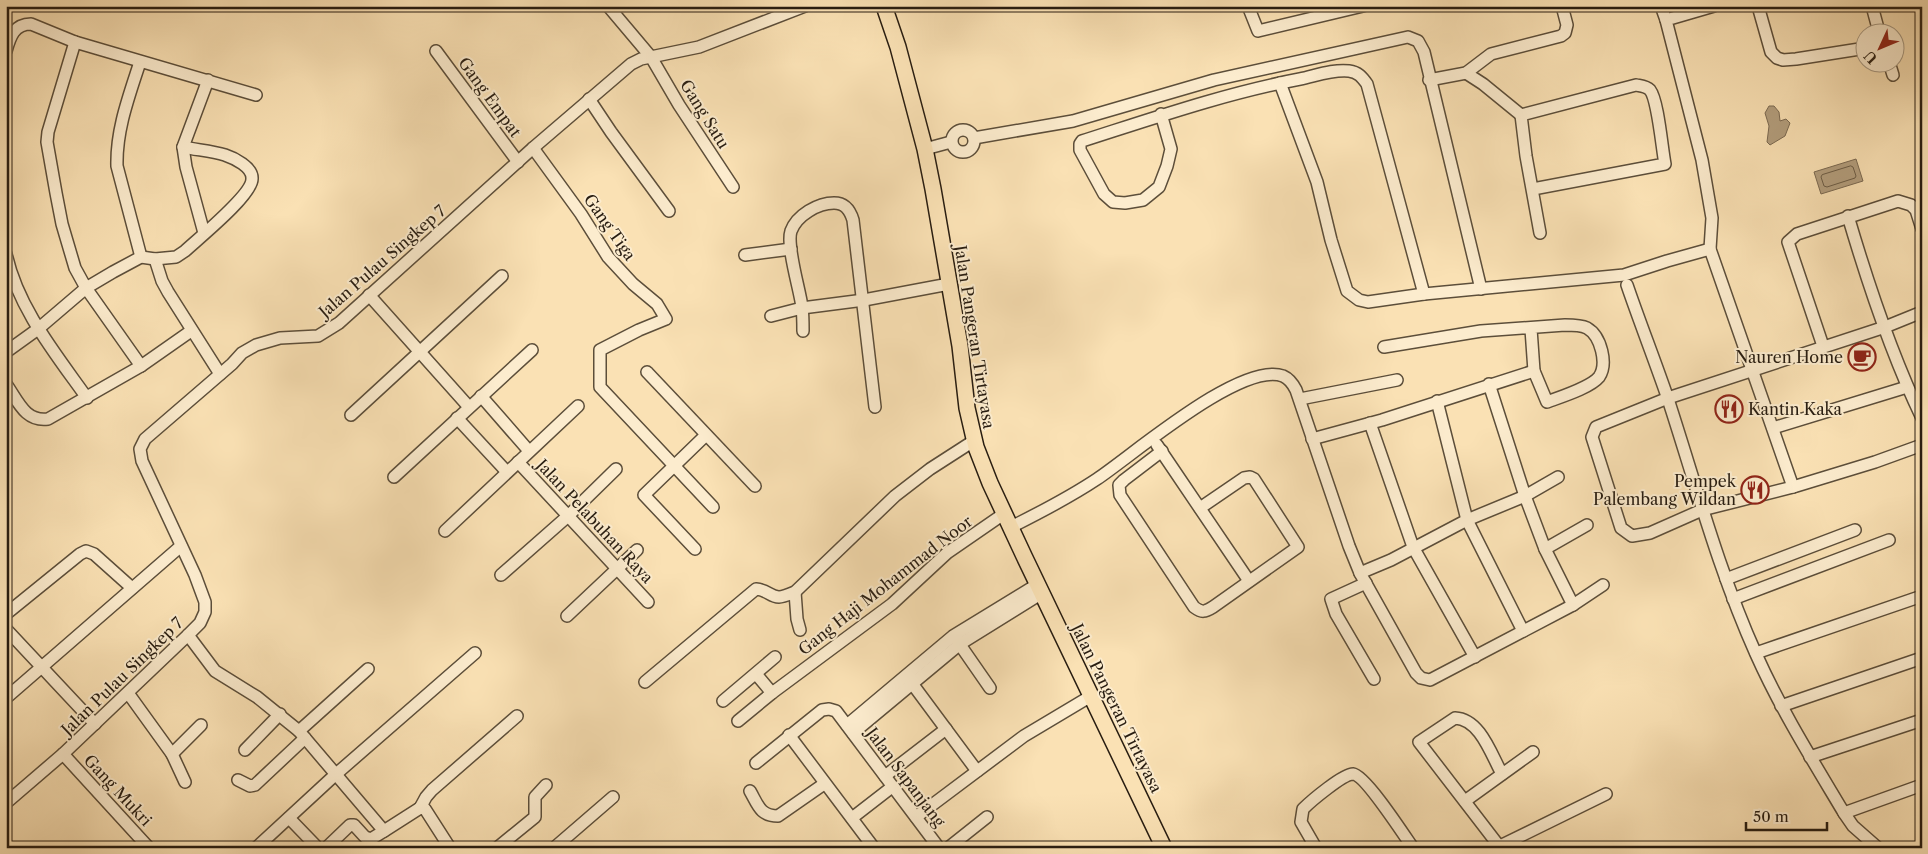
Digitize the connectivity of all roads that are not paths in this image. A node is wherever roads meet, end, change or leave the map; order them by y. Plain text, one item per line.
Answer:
1 (608, 6) edge
2 (806, 6) edge
3 (884, 6) edge
4 (1248, 6) edge
5 (1363, 6) edge
6 (1562, 6) edge
7 (1661, 6) edge
8 (1714, 6) edge
9 (1758, 6) edge
10 (1872, 6) edge
11 (1666, 20) junction
12 (1876, 22) edge
13 (75, 42) junction
14 (1856, 50) edge
15 (6, 51) edge
16 (436, 51) dead end
17 (652, 57) junction
18 (140, 62) junction
19 (1892, 72) edge
20 (1466, 73) junction
21 (1893, 75) dead end
22 (208, 80) junction
23 (1430, 80) junction
24 (1280, 83) junction
25 (256, 95) dead end
26 (589, 98) junction
27 (1161, 114) junction
28 (1521, 115) junction
29 (974, 138) junction
30 (952, 142) junction
31 (183, 147) junction
32 (533, 148) junction
33 (925, 149) junction
34 (518, 162) junction
35 (733, 187) dead end
36 (1533, 189) junction
37 (669, 211) dead end
38 (1848, 216) junction
39 (1922, 229) edge
40 (1540, 232) dead end
41 (204, 233) junction
42 (791, 249) junction
43 (1710, 249) junction
44 (6, 254) edge
45 (745, 255) dead end
46 (142, 257) junction
47 (155, 259) junction
48 (502, 276) dead end
49 (949, 284) junction
50 (1626, 285) dead end
51 (86, 288) junction
52 (1481, 290) junction
53 (1424, 294) junction
54 (369, 295) junction
55 (864, 300) junction
56 (802, 308) junction
57 (1922, 312) edge
58 (771, 316) dead end
59 (1885, 327) junction
60 (38, 329) junction
61 (1531, 329) junction
62 (192, 331) junction
63 (803, 331) dead end
64 (1384, 346) dead end
65 (1823, 346) junction
66 (532, 350) dead end
67 (6, 352) edge
68 (419, 353) junction
69 (141, 366) junction
70 (1534, 371) junction
71 (1753, 371) junction
72 (647, 372) dead end
73 (220, 374) junction
74 (1397, 380) dead end
75 (6, 384) edge
76 (1489, 384) junction
77 (1907, 387) junction
78 (481, 396) junction
79 (87, 398) junction
80 (1668, 398) junction
81 (1300, 399) junction
82 (1437, 401) junction
83 (469, 406) junction
84 (578, 406) dead end
85 (875, 407) dead end
86 (351, 415) dead end
87 (457, 418) junction
88 (1922, 418) edge
89 (1370, 423) junction
90 (1773, 428) junction
91 (706, 435) junction
92 (1152, 438) junction
93 (975, 440) junction
94 (1312, 440) junction
95 (1922, 445) edge
96 (529, 451) junction
97 (1162, 452) junction
98 (518, 462) junction
99 (674, 466) junction
100 (616, 469) dead end
101 (507, 472) junction
102 (1558, 476) dead end
103 (394, 477) dead end
104 (755, 486) dead end
105 (1792, 487) junction
106 (1524, 496) junction
107 (713, 507) dead end
108 (1200, 508) junction
109 (1702, 510) junction
110 (1005, 513) junction
111 (568, 516) junction
112 (1467, 520) junction
113 (1587, 525) dead end
114 (1011, 527) junction
115 (1855, 530) dead end
116 (445, 531) dead end
117 (1889, 540) dead end
118 (181, 546) junction
119 (1413, 547) junction
120 (695, 549) dead end
121 (1545, 549) junction
122 (637, 550) dead end
123 (617, 569) junction
124 (502, 574) dead end
125 (1363, 578) junction
126 (1726, 579) junction
127 (1249, 581) junction
128 (1603, 585) dead end
129 (132, 588) junction
130 (1040, 589) junction
131 (795, 592) junction
132 (1922, 596) edge
133 (1733, 599) junction
134 (648, 602) dead end
135 (1572, 605) junction
136 (6, 614) edge
137 (567, 616) dead end
138 (6, 629) edge
139 (800, 630) dead end
140 (1523, 631) junction
141 (188, 635) junction
142 (956, 640) junction
143 (475, 653) dead end
144 (1756, 653) junction
145 (775, 657) dead end
146 (1475, 657) junction
147 (1922, 658) edge
148 (41, 667) junction
149 (368, 669) dead end
150 (756, 674) junction
151 (1374, 679) dead end
152 (909, 680) junction
153 (645, 682) dead end
154 (990, 688) dead end
155 (772, 692) junction
156 (128, 693) junction
157 (1092, 696) junction
158 (6, 698) edge
159 (723, 702) dead end
160 (1781, 706) junction
161 (280, 714) junction
162 (517, 716) dead end
163 (1922, 720) edge
164 (738, 721) dead end
165 (95, 724) junction
166 (200, 725) dead end
167 (850, 729) junction
168 (946, 729) junction
169 (302, 734) junction
170 (789, 735) junction
171 (245, 750) dead end
172 (1533, 752) dead end
173 (63, 754) junction
174 (172, 754) junction
175 (1810, 757) junction
176 (756, 763) dead end
177 (977, 771) junction
178 (1502, 774) junction
179 (336, 775) junction
180 (885, 776) junction
181 (238, 780) dead end
182 (185, 782) dead end
183 (824, 784) junction
184 (1922, 784) edge
185 (546, 785) dead end
186 (892, 787) junction
187 (750, 791) dead end
188 (1606, 794) dead end
189 (613, 797) dead end
190 (1465, 801) junction
191 (6, 803) edge
192 (420, 808) junction
193 (1844, 813) junction
194 (916, 817) junction
195 (987, 817) dead end
196 (289, 818) junction
197 (852, 818) junction
198 (384, 831) junction
199 (1497, 847) edge
200 (149, 848) edge
201 (256, 848) edge
202 (318, 848) edge
203 (326, 848) edge
204 (450, 848) edge
205 (497, 848) edge
206 (554, 848) edge
207 (874, 848) edge
208 (939, 848) edge
209 (948, 848) edge
210 (1164, 848) edge
211 (1316, 848) edge
212 (1413, 848) edge
213 (1878, 848) edge

1 - 17 street, Gang Satu
2 - 17 street, Jalan Pulau Singkep 7
3 - 33 main road, Jalan Pangeran Tirtayasa
4 - 5 street
6 - 20 street
7 - 11 street
8 - 11 street
9 - 14 street
10 - 12 street
11 - 43 street
13 - 15 street
13 - 18 street
13 - 51 street
16 - 34 street, Gang Empat
17 - 26 street, Jalan Pulau Singkep 7
17 - 35 street, Gang Satu
18 - 22 street
18 - 46 street
19 - 21 street
20 - 23 street
20 - 28 street
22 - 25 street
22 - 31 street
23 - 29 street
23 - 52 street
24 - 27 street
24 - 53 street
24 - 53 street
26 - 32 street, Jalan Pulau Singkep 7
26 - 37 street
27 - 27 street
28 - 36 street
28 - 36 street
29 - 30 street
29 - 30 street
30 - 33 street
31 - 41 street
31 - 41 street
32 - 34 street, Jalan Pulau Singkep 7
32 - 99 street, Gang Tiga
33 - 49 main road, Jalan Pangeran Tirtayasa
34 - 54 street, Jalan Pulau Singkep 7
36 - 40 street
38 - 39 street
38 - 59 street
38 - 65 street
41 - 47 street
42 - 45 street
42 - 55 street
42 - 56 street
43 - 52 street
43 - 71 street
44 - 60 street
46 - 47 street
46 - 51 street
47 - 62 street
48 - 68 street
49 - 55 street
49 - 93 main road, Jalan Pangeran Tirtayasa
50 - 80 street
51 - 60 street
51 - 69 street
52 - 53 street
54 - 68 street
54 - 73 street, Jalan Pulau Singkep 7
55 - 56 street
55 - 85 street
56 - 58 street
56 - 63 street
57 - 59 street
59 - 65 street
59 - 77 street
60 - 67 street
60 - 79 street
61 - 64 street
61 - 70 street
61 - 70 street
62 - 69 street
62 - 73 street
65 - 71 street
66 - 78 street
68 - 83 street
68 - 86 street
69 - 79 street
70 - 76 street
71 - 80 street
71 - 90 street
72 - 91 street
73 - 118 street, Jalan Pulau Singkep 7
74 - 81 street
75 - 79 street
76 - 82 street
76 - 106 street
77 - 88 street
77 - 90 street
78 - 83 street
78 - 96 street, Jalan Pelabuhan Raya
80 - 109 street
80 - 109 street
81 - 92 street
81 - 94 street
82 - 89 street
82 - 112 street
83 - 87 street
84 - 96 street
87 - 101 street
87 - 103 street
89 - 94 street
89 - 119 street
90 - 105 street
91 - 99 street
91 - 104 street
92 - 97 street
92 - 114 street
93 - 110 main road, Jalan Pangeran Tirtayasa
93 - 131 street
94 - 125 street
95 - 105 street
96 - 98 street
97 - 108 street
97 - 127 street
98 - 101 street
98 - 111 street, Jalan Pelabuhan Raya
99 - 107 street
99 - 120 street
100 - 111 street
101 - 116 street
102 - 106 street
105 - 109 street
106 - 112 street
106 - 121 street
108 - 127 street
108 - 127 street
109 - 126 street
110 - 114 main road, Jalan Pangeran Tirtayasa
110 - 155 street, Gang Haji Mohammad Noor
111 - 123 street, Jalan Pelabuhan Raya
111 - 124 street
112 - 119 street
112 - 140 street
113 - 121 street
114 - 130 main road, Jalan Pangeran Tirtayasa
115 - 126 street
117 - 133 street
118 - 129 street
118 - 141 street, Jalan Pulau Singkep 7
119 - 125 street
119 - 146 street
121 - 135 street
122 - 123 street
123 - 134 street, Jalan Pelabuhan Raya
123 - 137 street
125 - 146 street
125 - 151 street
126 - 133 street
128 - 135 street
129 - 136 street
129 - 148 street
130 - 142 street
130 - 157 main road, Jalan Pangeran Tirtayasa
131 - 139 street
131 - 153 street
132 - 144 street
133 - 144 street
135 - 140 street
138 - 148 street
140 - 146 street
141 - 156 street, Jalan Pulau Singkep 7
141 - 161 street
142 - 152 street
142 - 154 street
143 - 179 street
144 - 160 street
145 - 150 street
147 - 160 street
148 - 158 street
148 - 165 street
149 - 169 street
150 - 155 street
150 - 159 street
152 - 167 street
152 - 168 street
155 - 164 street, Gang Haji Mohammad Noor
156 - 165 street, Jalan Pulau Singkep 7
156 - 174 street
157 - 177 street
157 - 210 main road, Jalan Pangeran Tirtayasa
160 - 175 street
161 - 169 street
161 - 171 street
162 - 192 street
163 - 175 street
165 - 173 street, Jalan Pulau Singkep 7
166 - 174 street
167 - 170 street, Jalan Sapanjang
167 - 180 street, Jalan Sapanjang
168 - 177 street
168 - 180 street
169 - 179 street
169 - 181 street
170 - 176 street, Jalan Sapanjang
170 - 183 street
172 - 178 street
173 - 191 street, Jalan Pulau Singkep 7
173 - 200 street, Gang Mukri
174 - 182 street
175 - 193 street
177 - 194 street
178 - 190 street
178 - 190 street
179 - 196 street
179 - 198 street
180 - 186 street, Jalan Sapanjang
183 - 187 street
183 - 197 street
184 - 193 street
185 - 205 street
186 - 194 street, Jalan Sapanjang
186 - 197 street
188 - 199 street
189 - 206 street
190 - 199 street
192 - 198 street
192 - 204 street
193 - 213 street
194 - 208 street, Jalan Sapanjang
195 - 209 street
196 - 201 street
196 - 202 street
197 - 207 street
198 - 203 street
211 - 212 street

